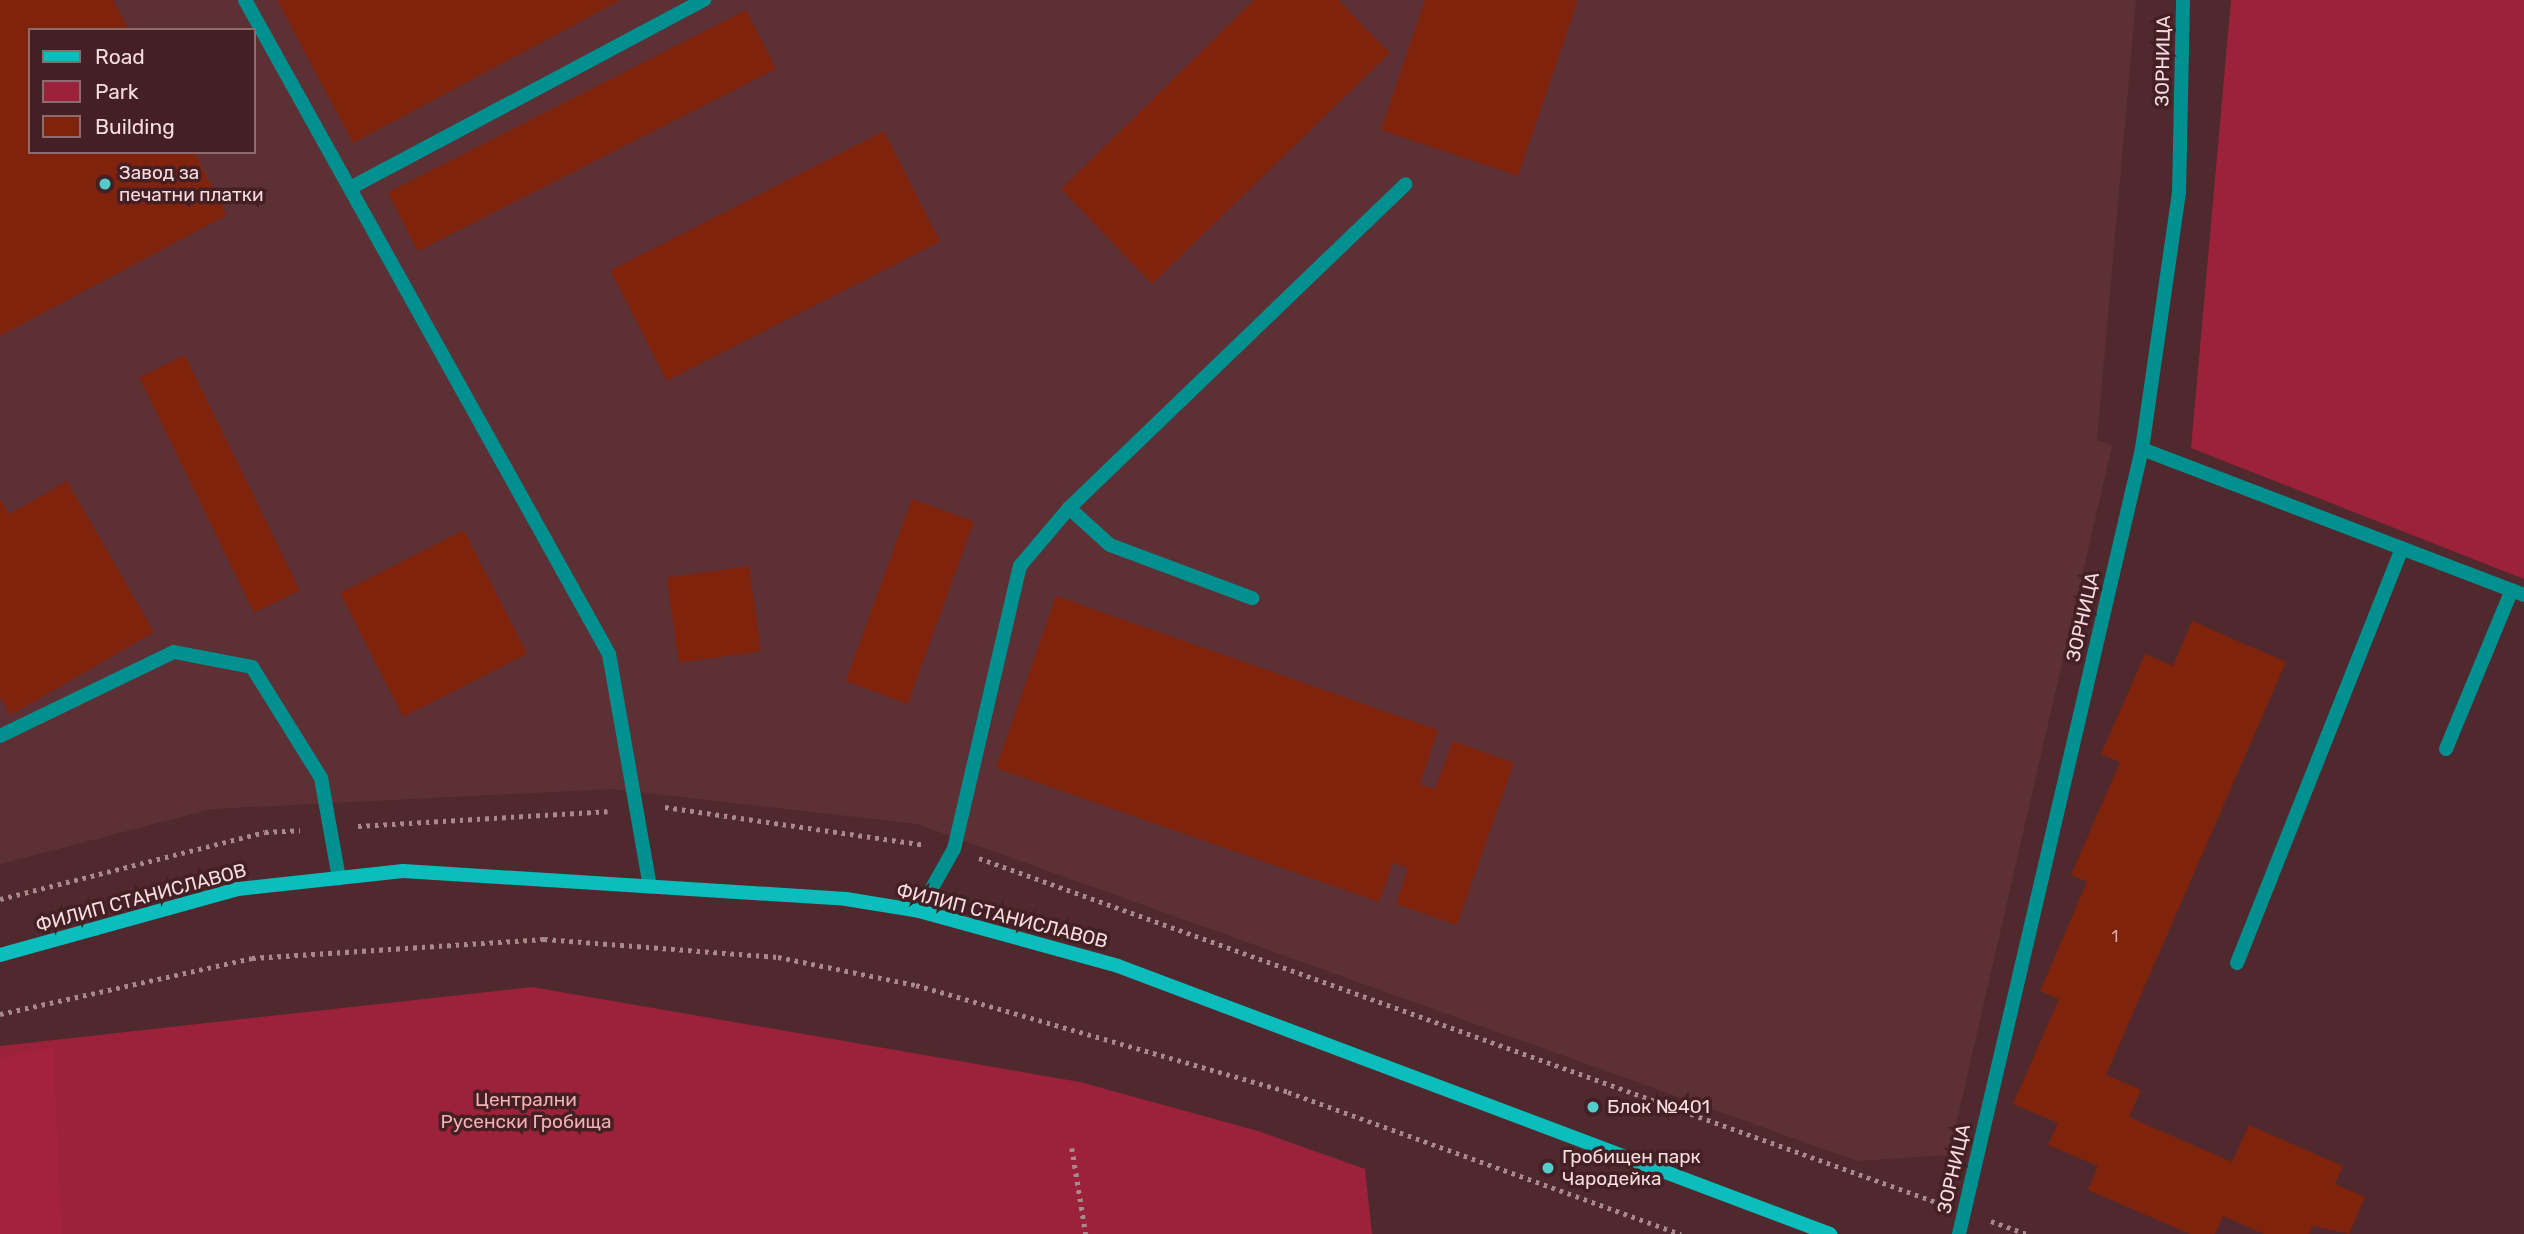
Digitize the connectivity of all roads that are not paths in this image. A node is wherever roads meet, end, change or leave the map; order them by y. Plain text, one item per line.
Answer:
1 (245, 0) edge
2 (704, 0) edge
3 (2183, 0) edge
4 (1406, 184) dead end
5 (352, 187) junction
6 (2142, 449) junction
7 (1069, 508) junction
8 (2402, 549) junction
9 (2518, 592) edge
10 (1252, 598) dead end
11 (0, 736) edge
12 (2446, 749) dead end
13 (339, 878) junction
14 (650, 886) junction
15 (919, 911) junction
16 (0, 955) edge
17 (2237, 963) dead end
18 (1830, 1234) edge
19 (1959, 1234) edge

1 - 5 street
2 - 5 street
3 - 6 street, ЗОРНИЦА
4 - 7 street
5 - 14 street
6 - 8 street
6 - 19 street, ЗОРНИЦА
7 - 10 street
7 - 15 street
8 - 9 street
8 - 17 street
9 - 12 street
11 - 13 street
13 - 14 main road, ФИЛИП СТАНИСЛАВОВ
13 - 16 main road, ФИЛИП СТАНИСЛАВОВ
14 - 15 main road, ФИЛИП СТАНИСЛАВОВ
15 - 18 main road, ФИЛИП СТАНИСЛАВОВ

